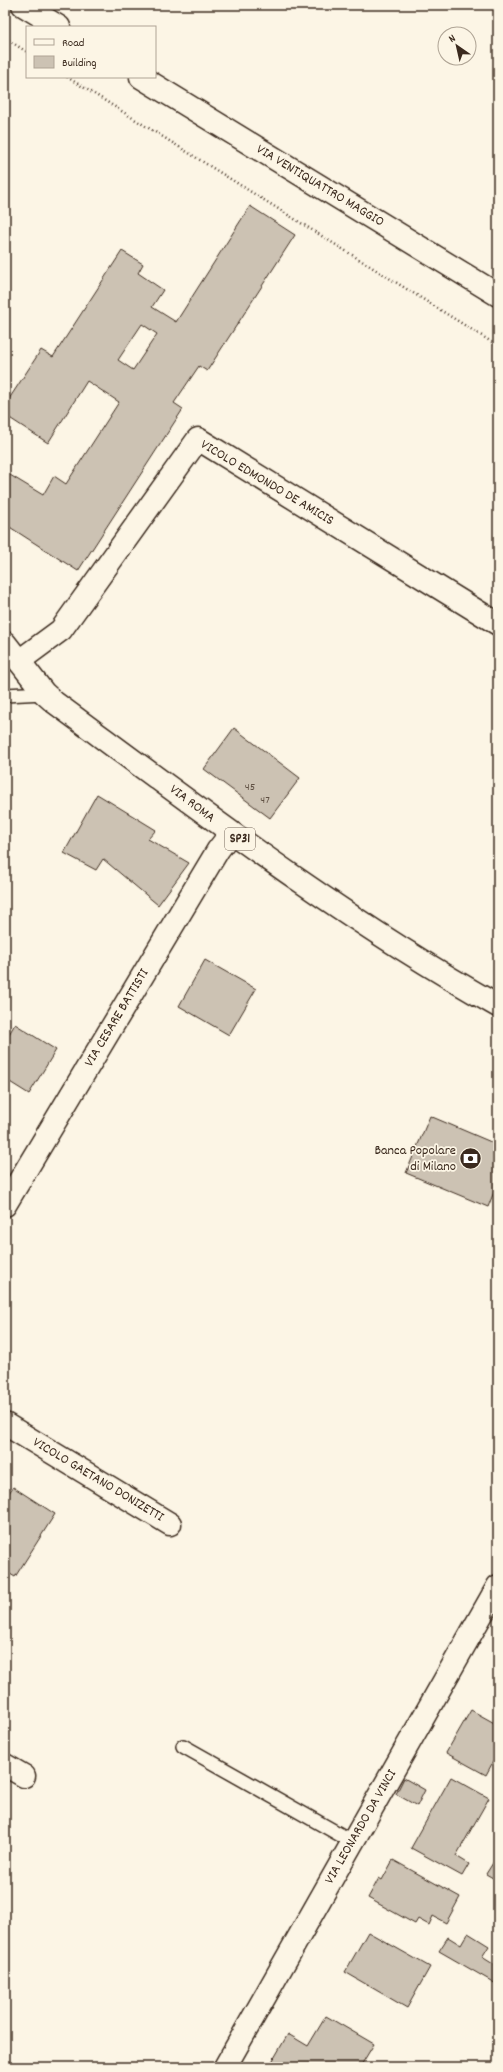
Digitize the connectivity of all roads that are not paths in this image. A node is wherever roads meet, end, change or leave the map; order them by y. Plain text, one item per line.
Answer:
1 (23, 5) edge
2 (57, 26) edge
3 (143, 78) edge
4 (498, 295) edge
5 (498, 624) edge
6 (5, 643) edge
7 (19, 661) junction
8 (44, 692) junction
9 (5, 695) edge
10 (231, 833) junction
11 (498, 1006) edge
12 (5, 1205) edge
13 (5, 1424) edge
14 (170, 1524) dead end
15 (498, 1586) edge
16 (183, 1746) dead end
17 (5, 1765) edge
18 (24, 1776) dead end
19 (353, 1842) junction
20 (225, 2067) edge

1 - 2 street
3 - 4 street, VIA VENTIQUATTRO MAGGIO
5 - 7 street, VICOLO EDMONDO DE AMICIS
6 - 7 street, VIA ROMA / SP31
7 - 8 street, VIA ROMA / SP31
8 - 9 lane
8 - 10 street, VIA ROMA / SP31
10 - 11 street, VIA ROMA / SP31
10 - 12 street, VIA CESARE BATTISTI
13 - 14 street, VICOLO GAETANO DONIZETTI
15 - 19 street, VIA LEONARDO DA VINCI
16 - 19 lane
17 - 18 street
19 - 20 street, VIA LEONARDO DA VINCI

